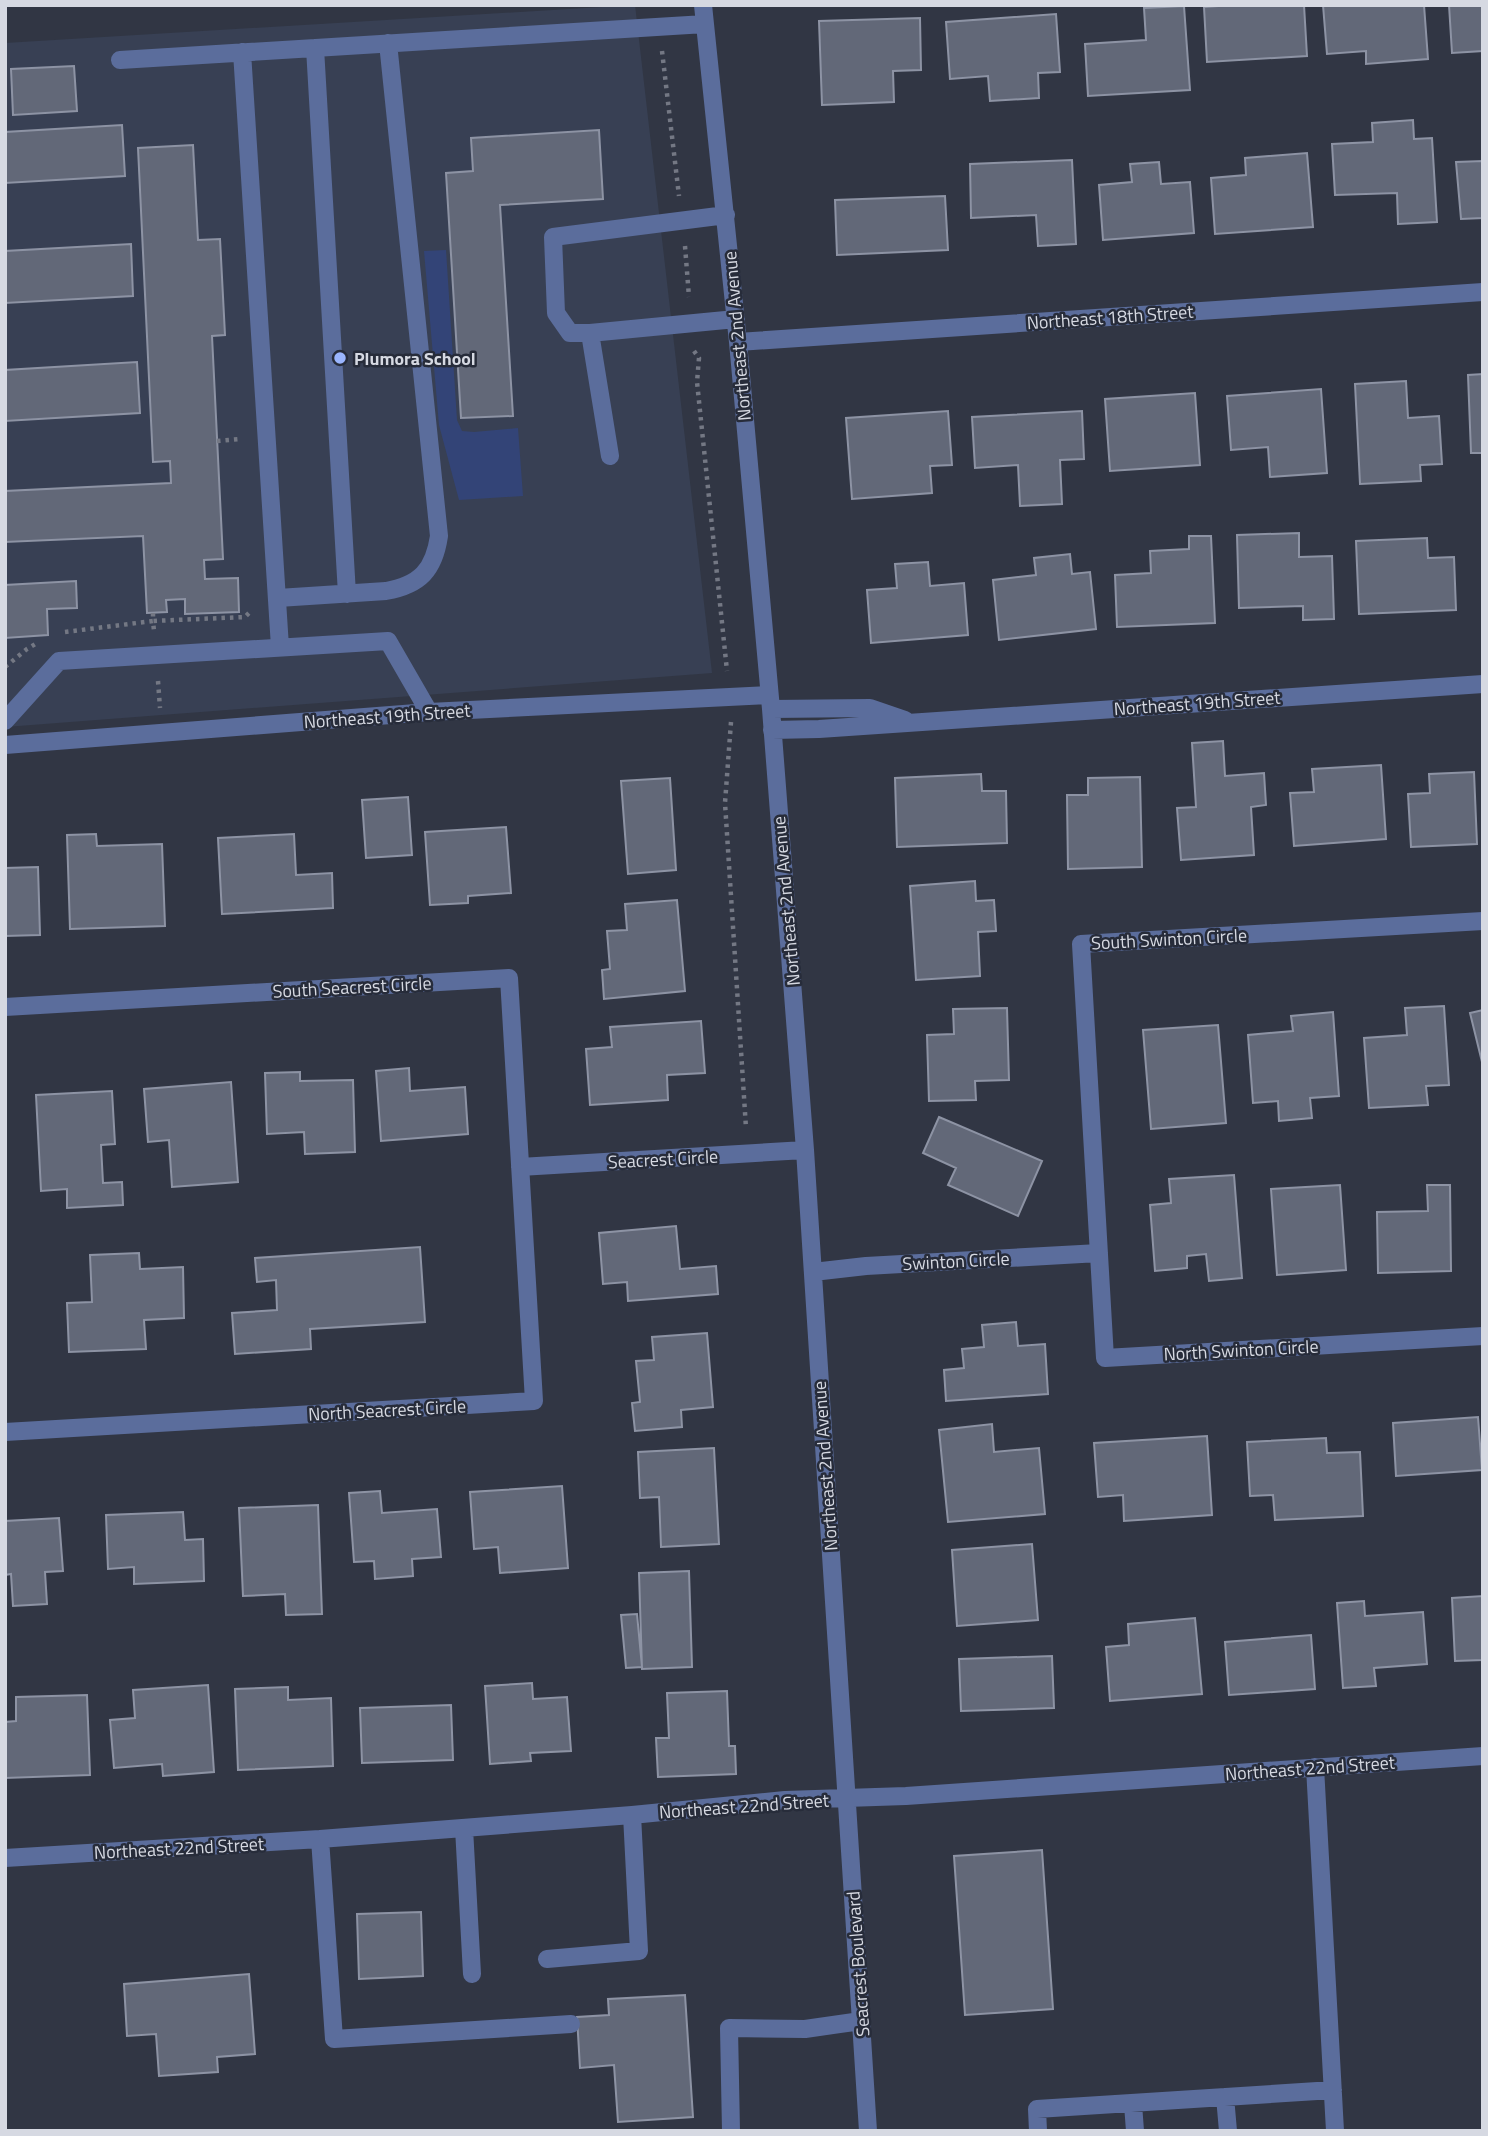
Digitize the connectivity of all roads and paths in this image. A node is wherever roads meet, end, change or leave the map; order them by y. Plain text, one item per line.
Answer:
1 (703, 5) edge
2 (705, 24) junction
3 (659, 27) junction
4 (388, 43) junction
5 (315, 48) junction
6 (242, 52) junction
7 (120, 60) dead end
8 (726, 215) junction
9 (682, 219) junction
10 (1483, 292) edge
11 (736, 319) junction
12 (692, 323) junction
13 (590, 333) junction
14 (738, 342) junction
15 (217, 441) dead end
16 (241, 452) dead end
17 (611, 456) dead end
18 (347, 594) junction
19 (278, 598) junction
20 (253, 600) dead end
21 (153, 613) dead end
22 (280, 647) junction
23 (1483, 684) edge
24 (729, 697) junction
25 (770, 702) junction
26 (429, 712) junction
27 (5, 721) edge
28 (911, 723) junction
29 (772, 730) junction
30 (5, 745) edge
31 (1483, 921) edge
32 (5, 1007) edge
33 (806, 1150) junction
34 (747, 1154) junction
35 (520, 1167) junction
36 (1099, 1253) junction
37 (813, 1272) junction
38 (1483, 1336) edge
39 (5, 1432) edge
40 (1483, 1756) edge
41 (1315, 1767) junction
42 (847, 1798) junction
43 (632, 1815) junction
44 (464, 1828) junction
45 (320, 1839) junction
46 (5, 1858) edge
47 (547, 1959) dead end
48 (472, 1974) dead end
49 (861, 2021) junction
50 (571, 2024) dead end
51 (1333, 2090) junction
52 (1225, 2097) junction
53 (1133, 2104) junction
54 (731, 2131) edge
55 (869, 2131) edge
56 (1038, 2131) edge
57 (1135, 2131) edge
58 (1227, 2131) edge
59 (1335, 2131) edge

1 - 2 street, Northeast 2nd Avenue
2 - 3 street
2 - 8 street, Northeast 2nd Avenue
3 - 4 street
3 - 9 path
4 - 5 street
4 - 18 street
5 - 6 street
5 - 18 street
6 - 7 street
6 - 19 street
8 - 9 street
8 - 11 street, Northeast 2nd Avenue
9 - 12 path
9 - 13 street
10 - 14 street, Northeast 18th Street
11 - 12 street
11 - 14 street, Northeast 2nd Avenue
12 - 13 street
12 - 24 path
13 - 17 street
14 - 25 street, Northeast 2nd Avenue
15 - 16 path
18 - 19 street
19 - 22 street
20 - 21 path
22 - 26 street
22 - 27 street
23 - 28 street, Northeast 19th Street
24 - 25 street, Northeast 19th Street
24 - 26 street, Northeast 19th Street
24 - 34 path
25 - 28 street, Northeast 19th Street
25 - 29 street, Northeast 2nd Avenue
26 - 30 street, Northeast 19th Street
28 - 29 street, Northeast 19th Street
29 - 33 street, Northeast 2nd Avenue
31 - 36 street, South Swinton Circle
32 - 35 street, South Seacrest Circle
33 - 34 street, Seacrest Circle
33 - 37 street, Northeast 2nd Avenue
34 - 35 street, Seacrest Circle
35 - 39 street, North Seacrest Circle
36 - 37 street, Swinton Circle
36 - 38 street, North Swinton Circle
37 - 42 street, Northeast 2nd Avenue
40 - 41 street, Northeast 22nd Street
41 - 42 street, Northeast 22nd Street
41 - 51 street
42 - 43 street, Northeast 22nd Street
42 - 49 street, Seacrest Boulevard
43 - 44 street, Northeast 22nd Street
43 - 47 street
44 - 45 street, Northeast 22nd Street
44 - 48 street
45 - 46 street, Northeast 22nd Street
45 - 50 street
49 - 54 street
49 - 55 street, Seacrest Boulevard
51 - 52 street
51 - 59 street
52 - 53 street
52 - 58 street
53 - 56 street
53 - 57 street

